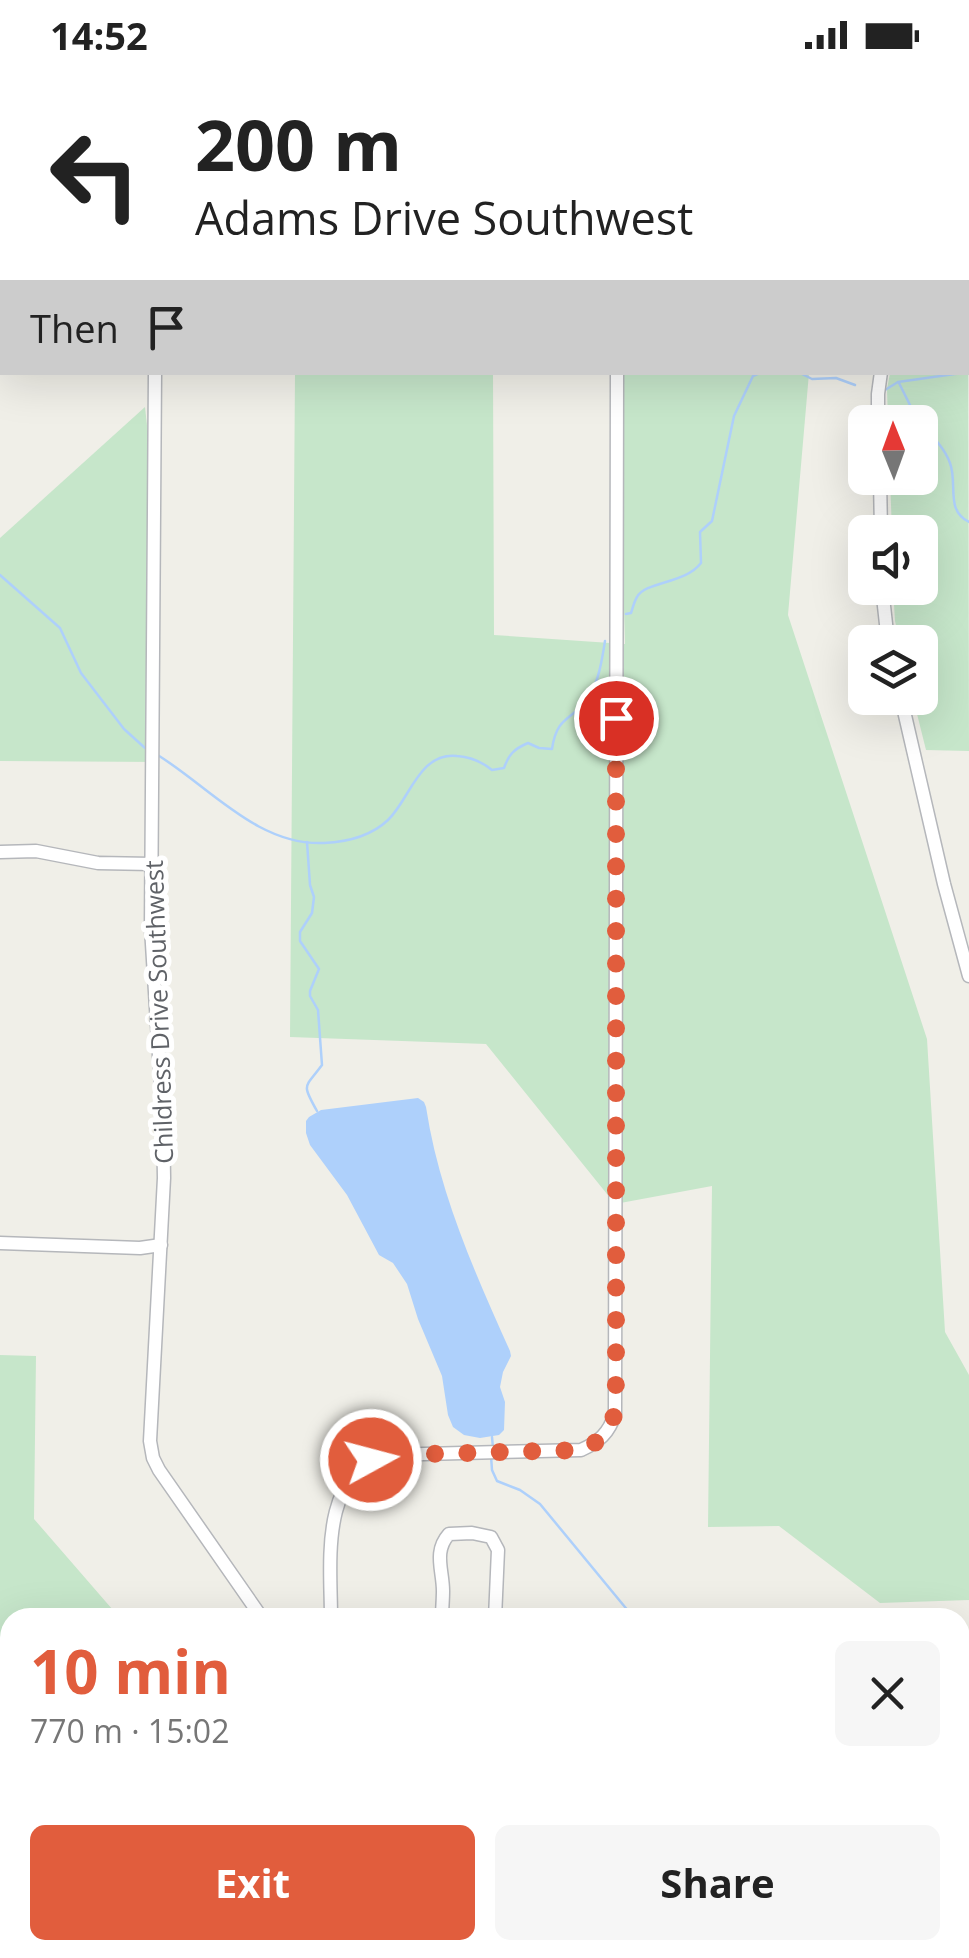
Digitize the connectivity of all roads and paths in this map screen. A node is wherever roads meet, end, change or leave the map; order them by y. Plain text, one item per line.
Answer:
1 (155, 375) edge
2 (617, 375) edge
3 (881, 375) edge
4 (878, 405) edge
5 (905, 715) edge
6 (0, 852) edge
7 (152, 864) junction
8 (969, 976) edge
9 (0, 1243) edge
10 (161, 1245) junction
11 (255, 1608) edge
12 (331, 1608) edge
13 (443, 1608) edge
14 (495, 1608) edge

1 - 7 street, Childress Drive Southwest
2 - 12 street
3 - 4 street
5 - 8 street
6 - 7 street
7 - 10 street, Childress Drive Southwest
9 - 10 street
10 - 11 street, Childress Drive Southwest
13 - 14 street

